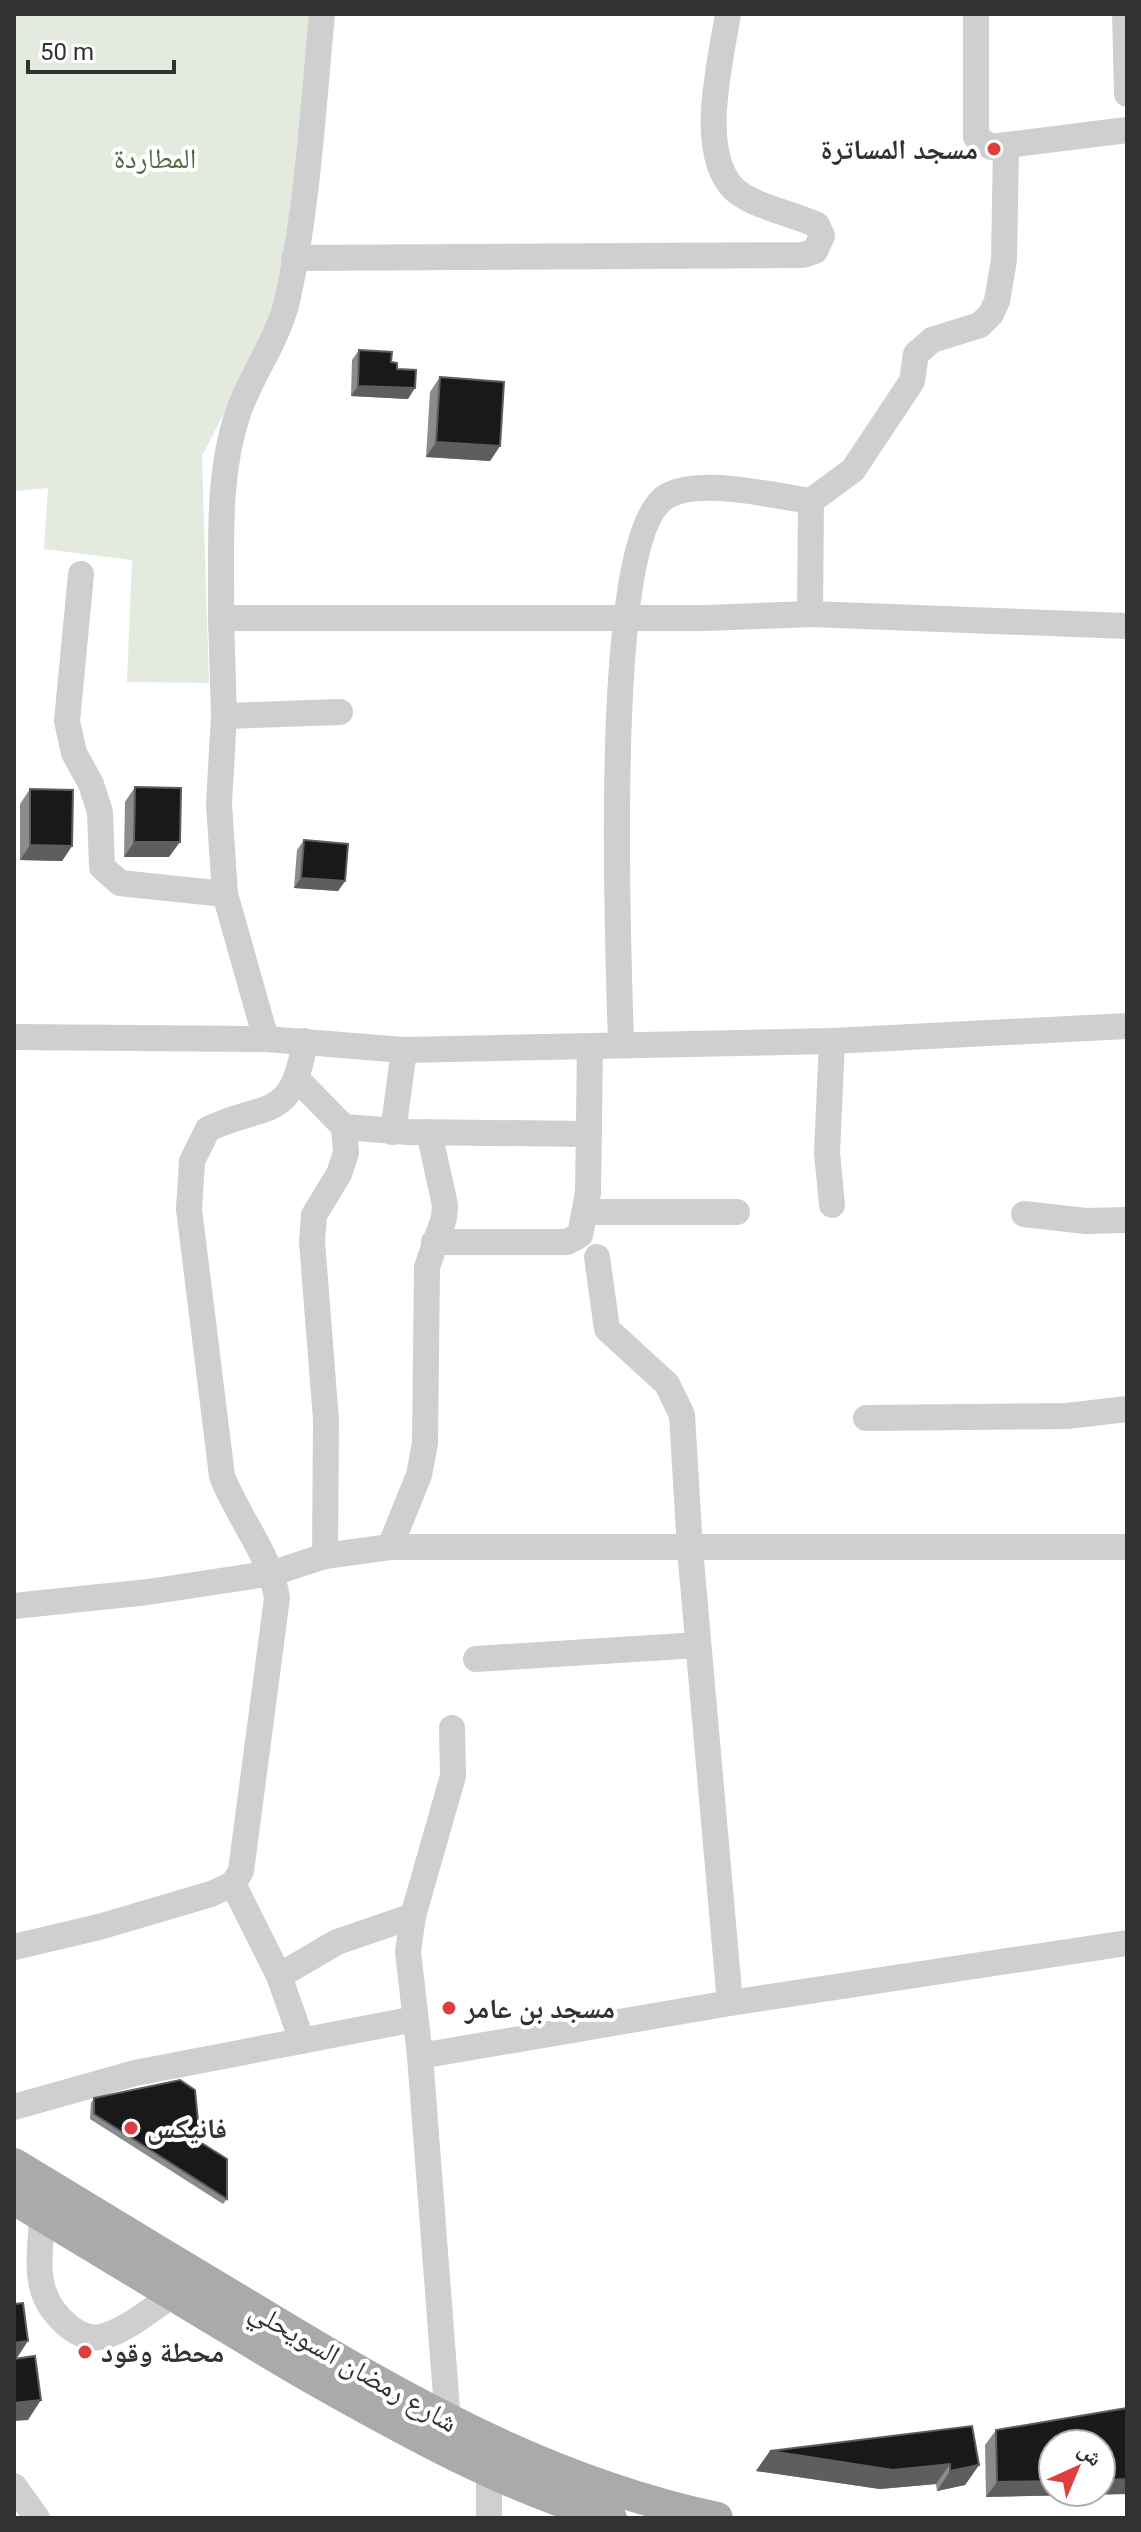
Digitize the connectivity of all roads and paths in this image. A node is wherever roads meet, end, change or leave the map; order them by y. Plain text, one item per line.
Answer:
1 (322, 14) edge
2 (728, 14) edge
3 (976, 14) edge
4 (1125, 14) edge
5 (1127, 84) edge
6 (1127, 94) edge
7 (1127, 130) edge
8 (1006, 145) junction
9 (294, 258) junction
10 (811, 501) junction
11 (81, 574) dead end
12 (810, 614) junction
13 (221, 618) junction
14 (625, 618) junction
15 (1127, 626) edge
16 (340, 712) dead end
17 (224, 716) junction
18 (225, 894) junction
19 (1127, 1026) edge
20 (14, 1037) edge
21 (266, 1039) junction
22 (305, 1041) junction
23 (832, 1041) junction
24 (621, 1045) junction
25 (590, 1046) junction
26 (404, 1050) junction
27 (298, 1080) junction
28 (344, 1127) junction
29 (393, 1132) junction
30 (429, 1132) junction
31 (589, 1134) junction
32 (832, 1205) dead end
33 (586, 1212) junction
34 (737, 1212) dead end
35 (1024, 1214) dead end
36 (1127, 1220) edge
37 (434, 1242) junction
38 (597, 1257) dead end
39 (1127, 1409) edge
40 (866, 1418) dead end
41 (390, 1547) junction
42 (1127, 1547) edge
43 (690, 1549) junction
44 (325, 1556) junction
45 (273, 1573) junction
46 (14, 1606) edge
47 (698, 1645) junction
48 (476, 1659) dead end
49 (452, 1728) dead end
50 (233, 1884) junction
51 (413, 1916) junction
52 (1127, 1943) edge
53 (14, 1947) edge
54 (279, 1976) junction
55 (730, 2003) junction
56 (415, 2019) junction
57 (302, 2041) junction
58 (420, 2056) junction
59 (14, 2107) edge
60 (14, 2164) edge
61 (14, 2199) edge
62 (42, 2216) junction
63 (171, 2296) junction
64 (448, 2422) junction
65 (489, 2472) junction
66 (14, 2486) edge
67 (37, 2518) edge
68 (489, 2518) edge
69 (611, 2518) edge
70 (717, 2518) edge

1 - 9 street
2 - 9 street
3 - 8 street
4 - 5 street
5 - 6 street
7 - 8 street
8 - 10 street
9 - 13 street
10 - 12 street
10 - 14 street
11 - 18 street
12 - 14 street
12 - 15 street
13 - 14 street
13 - 17 street
14 - 24 street
16 - 17 street
17 - 18 street
18 - 21 street
19 - 23 street
20 - 21 street
21 - 22 street
22 - 26 street
22 - 27 street
23 - 24 street
23 - 32 street
24 - 25 street
25 - 26 street
25 - 31 street
26 - 29 street
27 - 28 street
27 - 45 street
28 - 29 street
28 - 44 street
29 - 30 street
30 - 31 street
30 - 37 street
31 - 33 street
33 - 34 street
33 - 37 street
35 - 36 street
37 - 41 street
38 - 43 street
39 - 40 street
41 - 43 street
41 - 44 street
42 - 43 street
43 - 47 street
44 - 45 street
45 - 46 street
45 - 50 street
47 - 48 street
47 - 55 street
49 - 51 street
50 - 53 street
50 - 54 street
51 - 54 street
51 - 56 street
52 - 55 street
54 - 57 street
55 - 58 street
56 - 57 street
56 - 58 street
57 - 59 street
58 - 64 street
60 - 64 main road, شارع رمضان السويحلي
61 - 62 main road, شارع رمضان السويحلي
62 - 63 main road, شارع رمضان السويحلي
62 - 63 street
63 - 65 main road, شارع رمضان السويحلي
64 - 70 main road, شارع رمضان السويحلي
65 - 68 street
65 - 69 main road, شارع رمضان السويحلي
66 - 67 street

